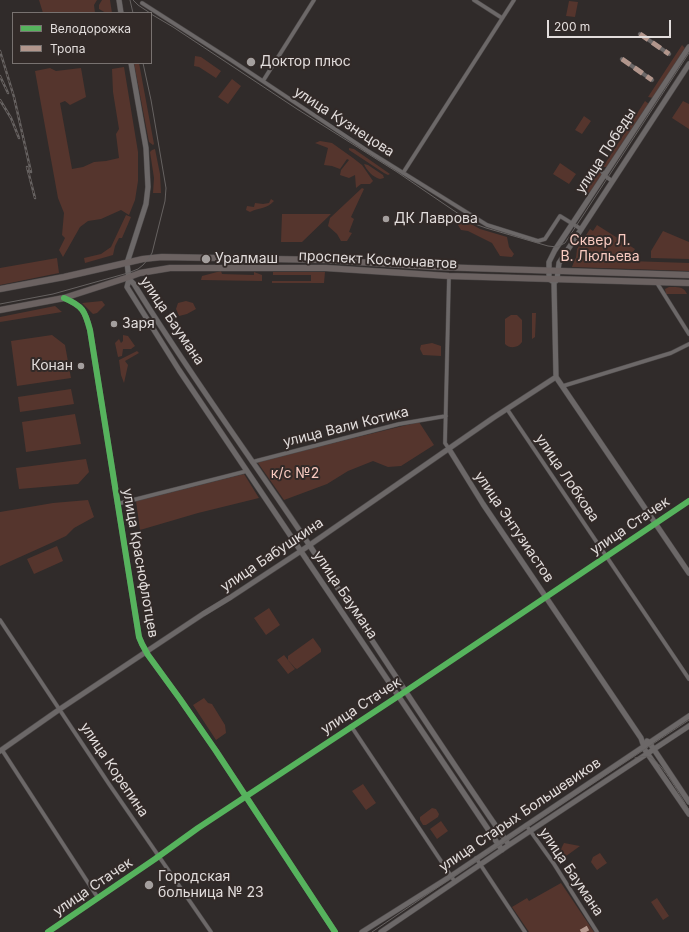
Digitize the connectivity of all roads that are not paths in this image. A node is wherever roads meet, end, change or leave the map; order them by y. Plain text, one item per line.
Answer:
1 (119, 0) edge
2 (314, 0) edge
3 (474, 0) edge
4 (514, 0) edge
5 (142, 3) dead end
6 (121, 12) edge
7 (502, 18) junction
8 (640, 34) dead end
9 (689, 47) edge
10 (669, 54) dead end
11 (622, 60) dead end
12 (131, 64) edge
13 (689, 64) edge
14 (652, 80) dead end
15 (263, 81) junction
16 (600, 168) dead end
17 (403, 172) junction
18 (604, 175) junction
19 (612, 181) junction
20 (572, 224) junction
21 (581, 229) junction
22 (127, 263) junction
23 (548, 270) junction
24 (558, 270) junction
25 (689, 275) edge
26 (449, 276) junction
27 (129, 278) junction
28 (549, 279) junction
29 (556, 281) junction
30 (657, 282) junction
31 (689, 283) edge
32 (0, 289) edge
33 (64, 298) junction
34 (0, 310) edge
35 (689, 334) edge
36 (689, 344) edge
37 (556, 377) junction
38 (563, 386) junction
39 (507, 409) junction
40 (446, 416) junction
41 (449, 449) junction
42 (252, 462) junction
43 (247, 470) junction
44 (689, 501) edge
45 (117, 504) junction
46 (655, 523) junction
47 (309, 545) junction
48 (301, 552) junction
49 (607, 556) junction
50 (689, 573) edge
51 (546, 597) junction
52 (0, 620) edge
53 (146, 652) junction
54 (689, 679) edge
55 (406, 691) junction
56 (399, 696) junction
57 (60, 709) junction
58 (689, 716) edge
59 (351, 726) junction
60 (689, 726) edge
61 (641, 738) junction
62 (649, 742) junction
63 (642, 747) junction
64 (1, 750) edge
65 (654, 750) junction
66 (648, 754) junction
67 (245, 797) junction
68 (689, 802) edge
69 (689, 814) edge
70 (525, 825) junction
71 (530, 832) junction
72 (505, 838) junction
73 (497, 843) junction
74 (509, 845) junction
75 (502, 850) junction
76 (159, 856) junction
77 (476, 858) junction
78 (480, 865) junction
79 (451, 876) junction
80 (455, 882) junction
81 (98, 898) junction
82 (48, 932) edge
83 (211, 932) edge
84 (335, 932) edge
85 (362, 932) edge
86 (381, 932) edge
87 (525, 932) edge
88 (597, 932) edge

1 - 6 main road
2 - 15 street
3 - 7 street
4 - 7 street
5 - 15 street, улица Кузнецова
7 - 17 street
8 - 10 street
9 - 18 main road, улица Победы
11 - 14 street
12 - 22 main road
13 - 19 main road, улица Победы
15 - 17 street, улица Кузнецова
16 - 18 street
17 - 20 street, улица Кузнецова
18 - 19 street
18 - 20 main road, улица Победы
19 - 21 main road, улица Победы
20 - 21 street
20 - 23 main road, улица Победы
21 - 24 main road, улица Победы
22 - 23 main road, проспект Космонавтов
22 - 27 main road
22 - 32 main road, проспект Космонавтов
23 - 24 main road, проспект Космонавтов
23 - 28 main road
24 - 25 main road, проспект Космонавтов
24 - 29 main road
26 - 27 main road, проспект Космонавтов
26 - 28 main road, проспект Космонавтов
26 - 40 street, улица Энтузиастов
27 - 33 main road, проспект Космонавтов
27 - 42 main road, улица Баумана
27 - 43 main road, улица Баумана
28 - 29 main road, проспект Космонавтов
29 - 30 main road, проспект Космонавтов
29 - 37 main road
30 - 31 main road, проспект Космонавтов
30 - 35 street
33 - 34 main road, проспект Космонавтов
33 - 45 main road, улица Краснофлотцев
36 - 38 street
37 - 38 main road
37 - 39 main road, улица Бабушкина
38 - 46 main road
39 - 41 main road, улица Бабушкина
39 - 49 street, улица Лобкова
40 - 41 street, улица Энтузиастов
40 - 42 street, улица Вали Котика
41 - 47 main road, улица Бабушкина
41 - 51 main road, улица Энтузиастов
42 - 47 main road, улица Баумана
43 - 45 street
43 - 48 main road, улица Баумана
44 - 46 street, улица Стачек
45 - 53 main road, улица Краснофлотцев
46 - 49 street, улица Стачек
46 - 50 main road
47 - 48 main road, улица Бабушкина
47 - 55 main road, улица Баумана
48 - 53 main road, улица Бабушкина
48 - 56 main road, улица Баумана
49 - 51 street, улица Стачек
49 - 54 street, улица Лобкова
51 - 55 street, улица Стачек
51 - 61 main road, улица Энтузиастов
52 - 57 street, улица Корепина
53 - 57 main road, улица Бабушкина
53 - 67 main road, улица Краснофлотцев
55 - 56 street, улица Стачек
55 - 72 main road, улица Баумана
56 - 59 street, улица Стачек
56 - 73 main road, улица Баумана
57 - 64 main road, улица Бабушкина
57 - 76 street, улица Корепина
58 - 62 main road, улица Старых Большевиков
59 - 67 street, улица Стачек
59 - 79 street
60 - 65 main road, улица Старых Большевиков
61 - 62 main road
61 - 63 main road
62 - 63 main road, улица Старых Большевиков
62 - 65 main road
63 - 66 main road
63 - 70 main road, улица Старых Большевиков
64 - 81 street
65 - 66 main road, улица Старых Большевиков
65 - 68 main road
66 - 69 main road
66 - 71 main road, улица Старых Большевиков
67 - 76 street, улица Стачек
67 - 84 main road, улица Краснофлотцев
70 - 71 street, улица Баумана
70 - 72 main road, улица Старых Большевиков
71 - 74 main road, улица Старых Большевиков
71 - 88 street, улица Баумана
72 - 73 main road, улица Старых Большевиков
72 - 74 main road, улица Баумана
73 - 75 main road, улица Баумана
73 - 77 main road, улица Старых Большевиков
74 - 75 main road, улица Старых Большевиков
75 - 78 main road, улица Старых Большевиков
76 - 81 street, улица Стачек
76 - 83 street, улица Корепина
77 - 78 street
77 - 79 main road, улица Старых Большевиков
78 - 80 main road, улица Старых Большевиков
78 - 87 street
79 - 80 street
79 - 85 main road, улица Старых Большевиков
80 - 86 main road, улица Старых Большевиков
81 - 82 street, улица Стачек

